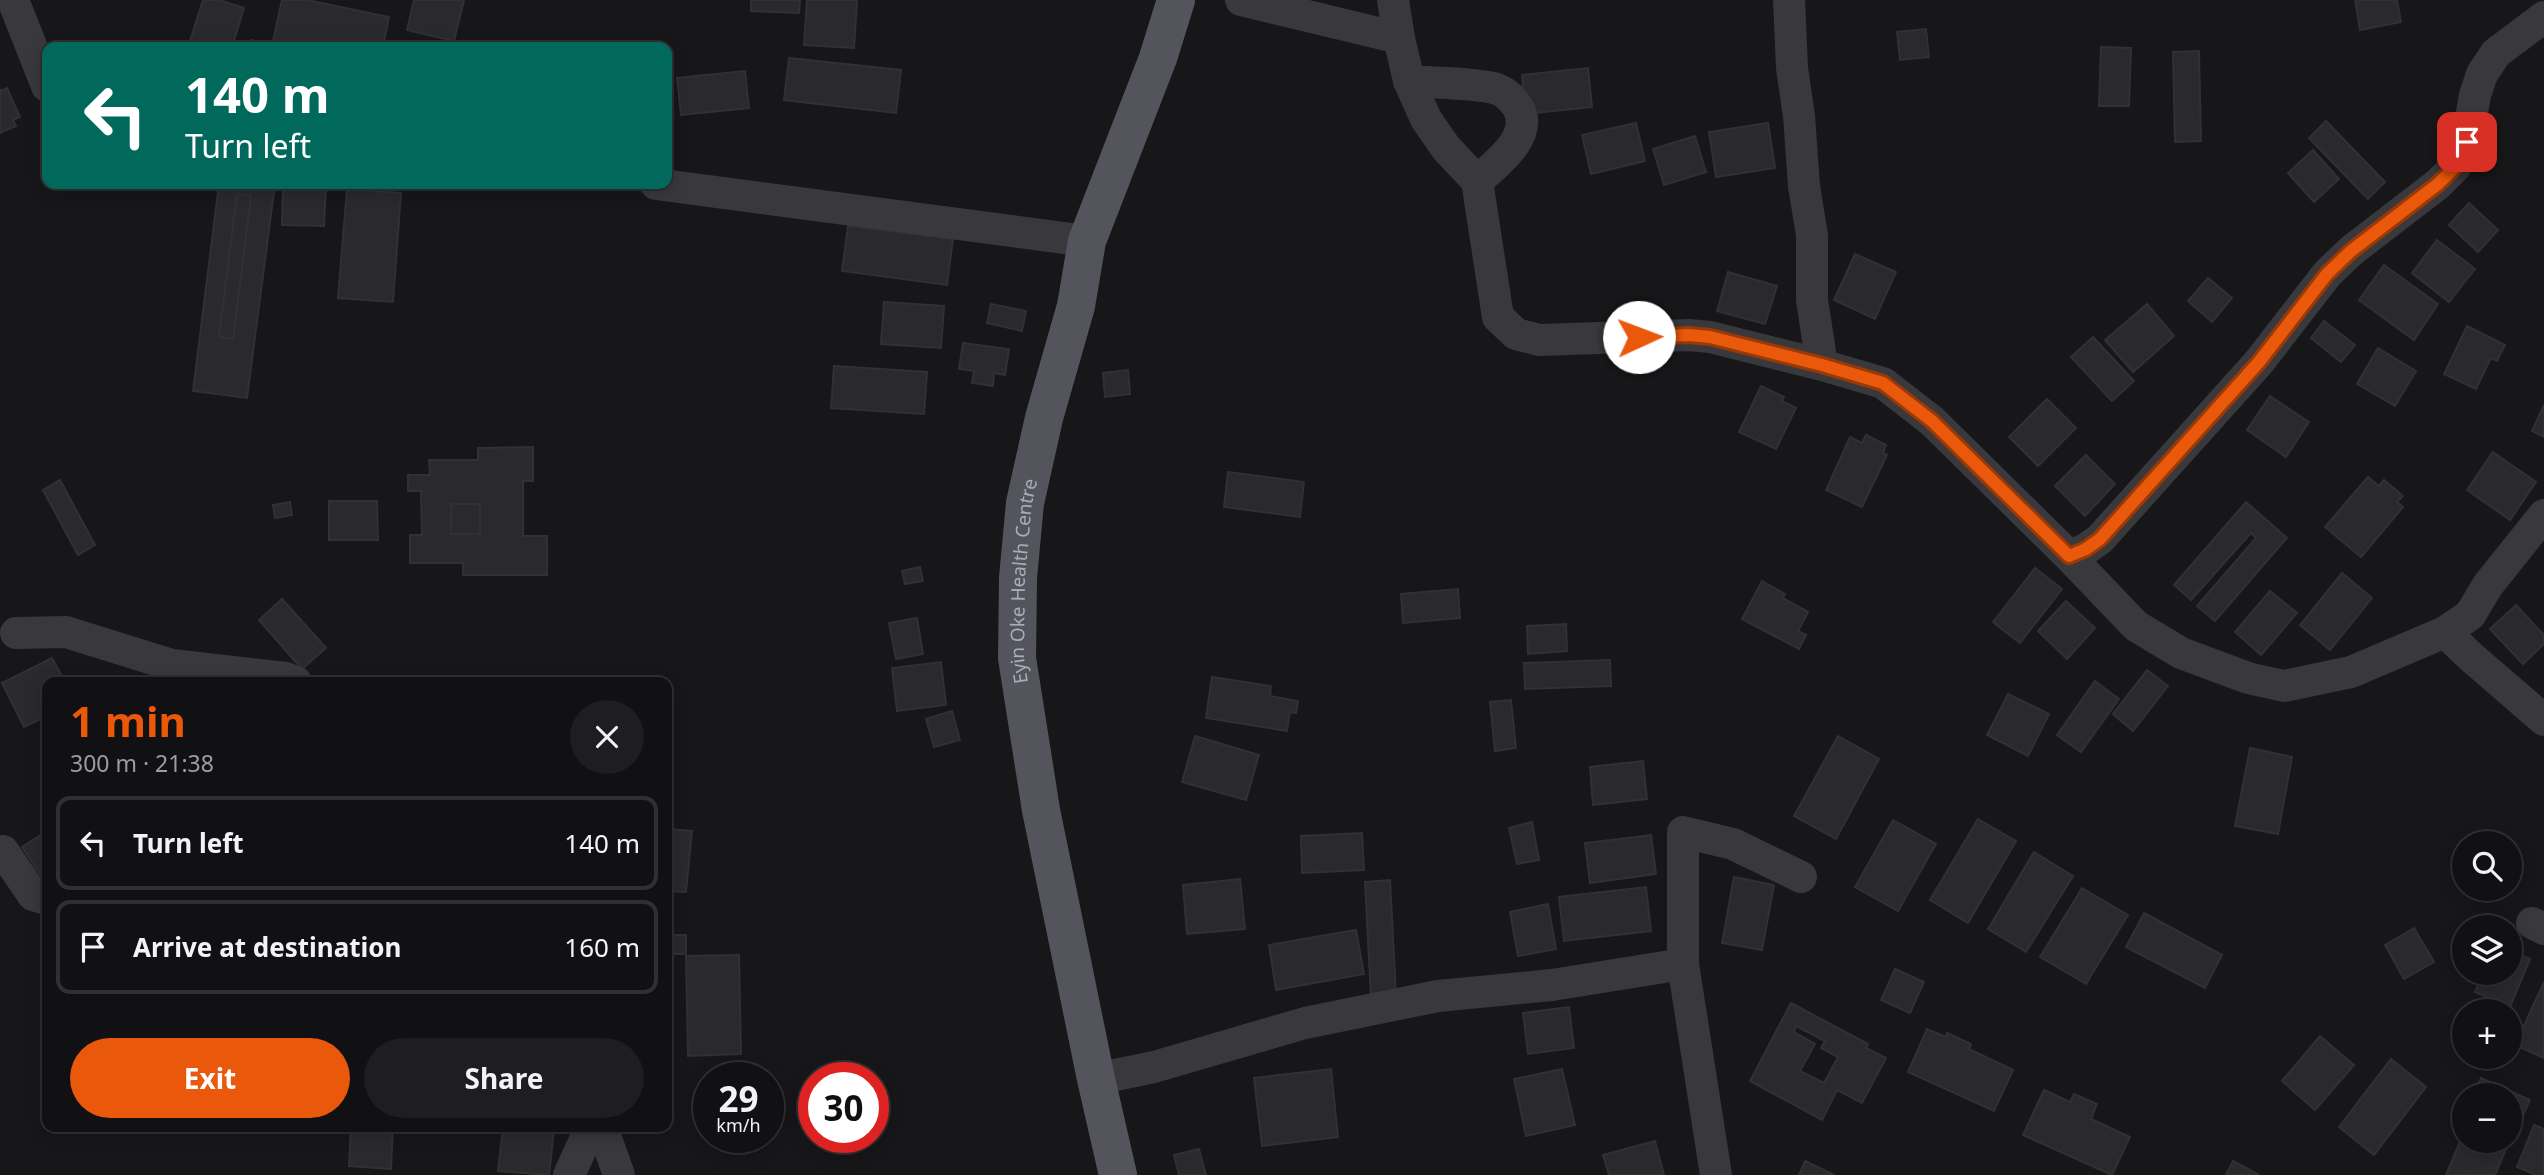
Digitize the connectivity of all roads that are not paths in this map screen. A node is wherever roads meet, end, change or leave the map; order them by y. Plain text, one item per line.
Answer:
1 (13, 0) edge
2 (1176, 0) edge
3 (1241, 0) edge
4 (1393, 0) edge
5 (1788, 0) edge
6 (2544, 17) edge
7 (1399, 38) junction
8 (42, 73) edge
9 (1409, 81) junction
10 (1477, 181) junction
11 (672, 186) edge
12 (1087, 241) junction
13 (1822, 365) junction
14 (2544, 515) edge
15 (2069, 556) junction
16 (2445, 632) junction
17 (16, 633) dead end
18 (277, 677) edge
19 (2544, 720) edge
20 (3, 850) dead end
21 (1801, 877) dead end
22 (42, 898) edge
23 (1683, 964) junction
24 (1096, 1079) junction
25 (589, 1132) edge
26 (604, 1132) edge
27 (569, 1175) edge
28 (619, 1175) edge
29 (1118, 1175) edge
30 (1716, 1175) edge

1 - 8 street
2 - 12 main road, Eyin Oke Health Centre
3 - 7 street
4 - 7 street
5 - 13 street
6 - 15 street
7 - 9 street
9 - 10 street
9 - 10 street
10 - 13 street
11 - 12 street
12 - 24 main road, Eyin Oke Health Centre
13 - 15 street
14 - 16 street
15 - 16 street
16 - 19 street
17 - 18 street
20 - 22 street
21 - 23 street
23 - 24 street
23 - 30 street
24 - 29 main road, Eyin Oke Health Centre
25 - 27 street
26 - 28 street

